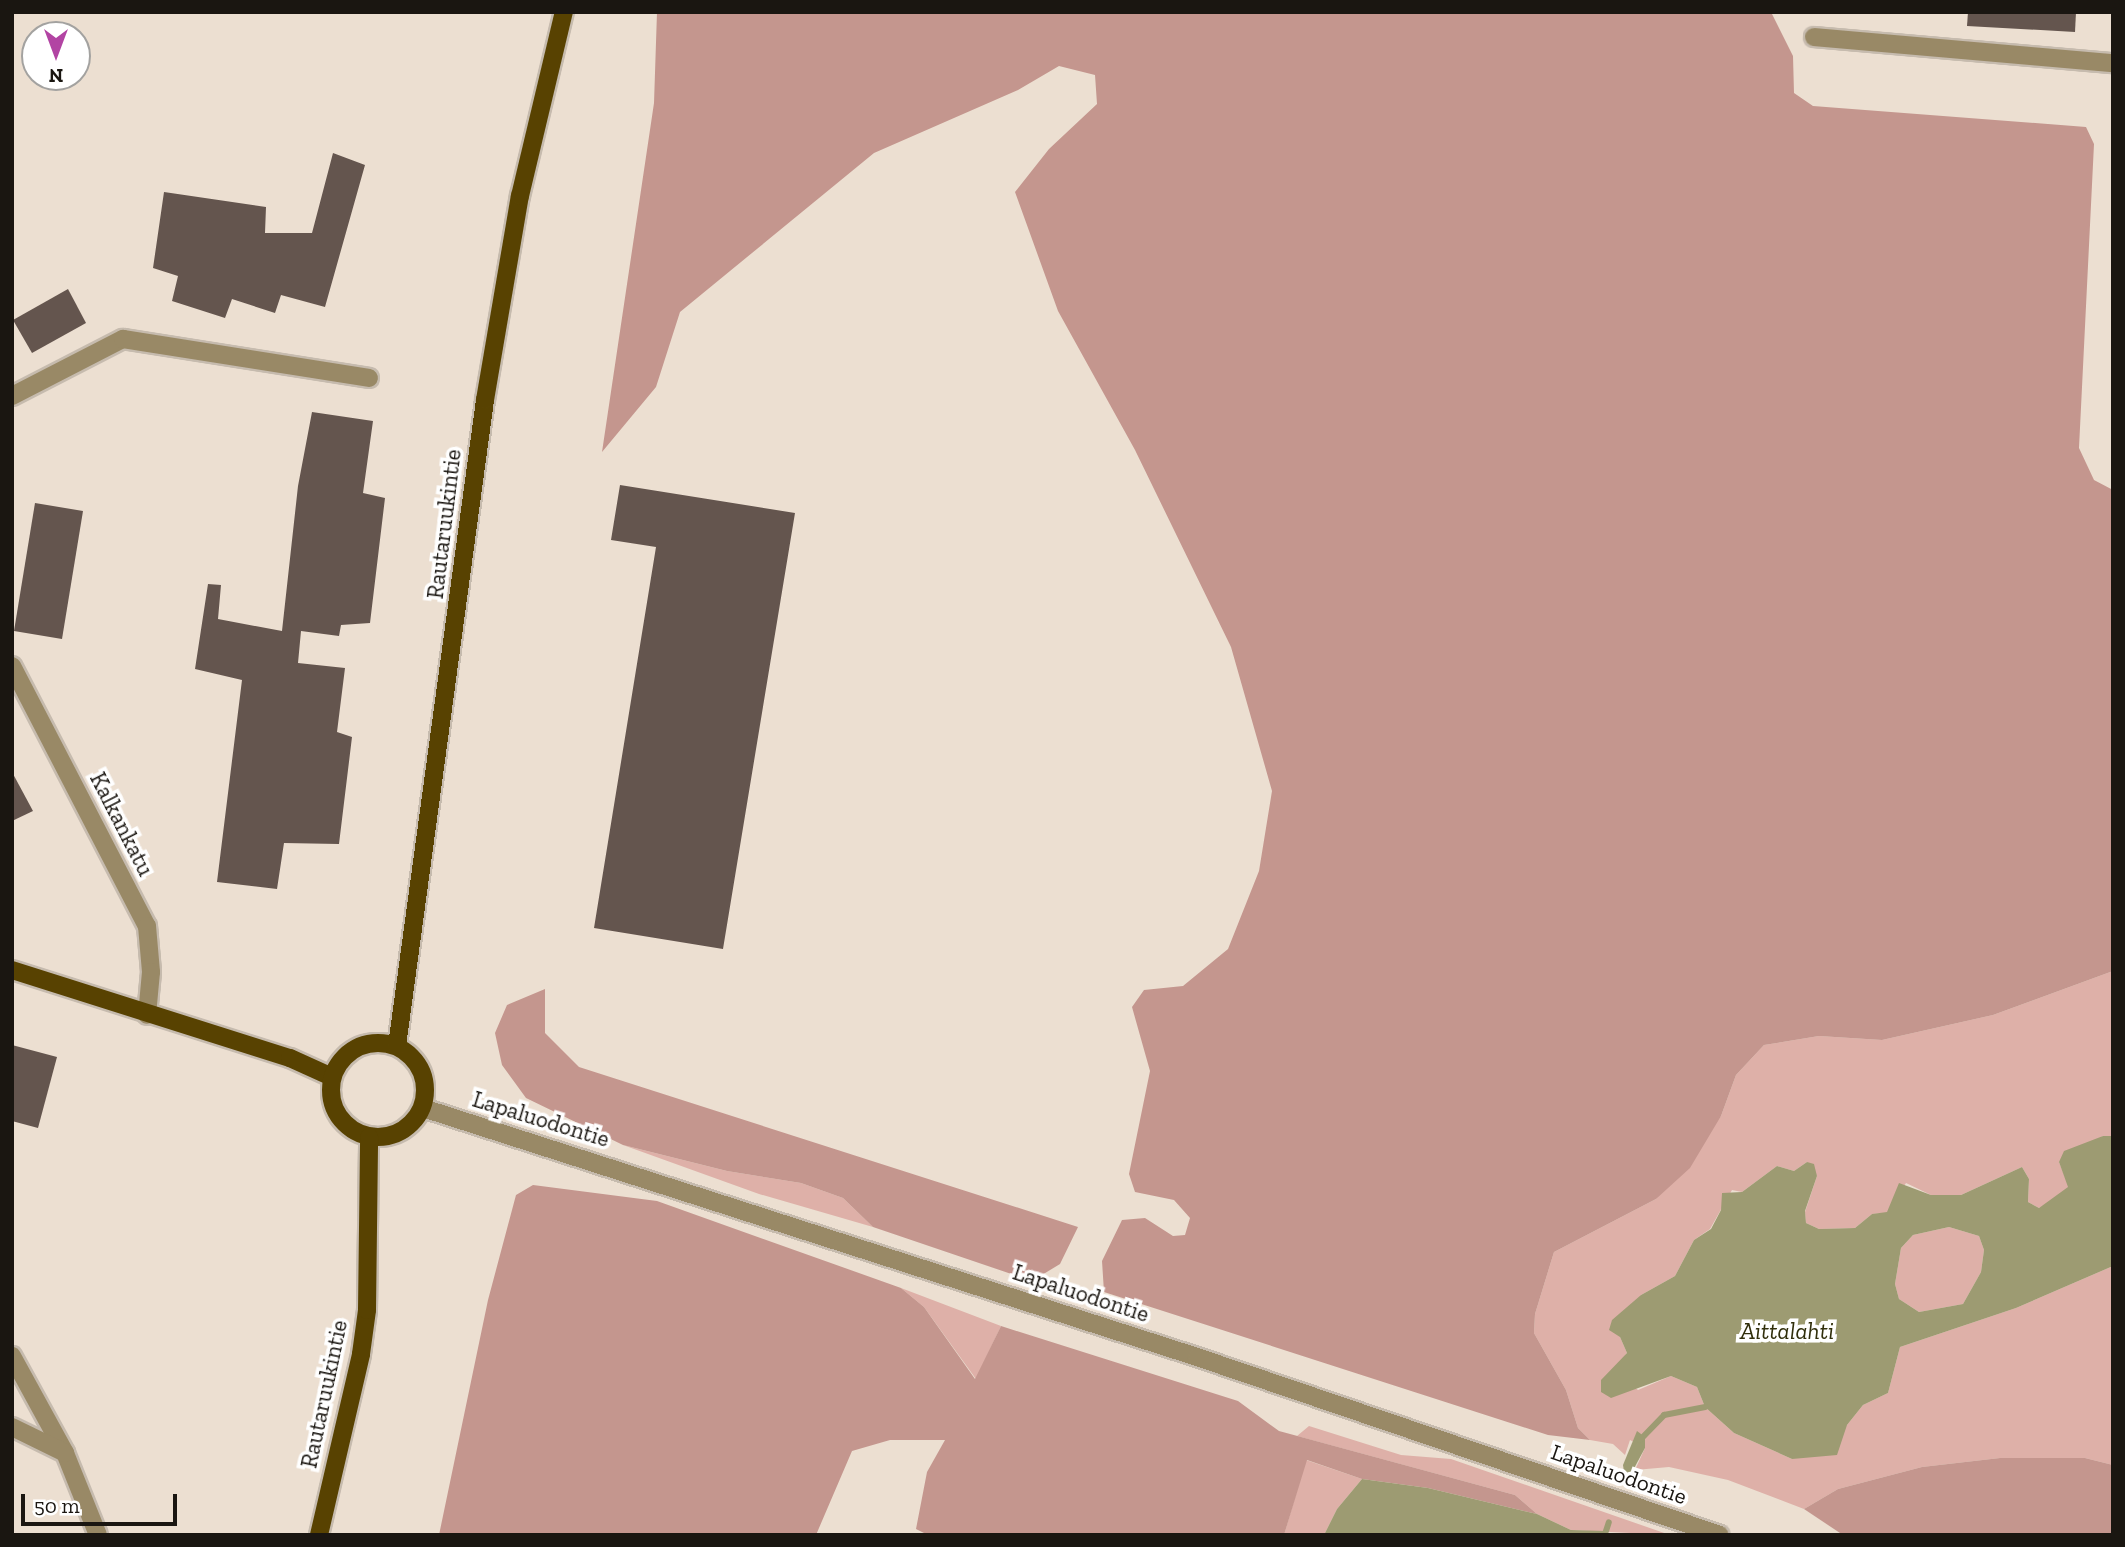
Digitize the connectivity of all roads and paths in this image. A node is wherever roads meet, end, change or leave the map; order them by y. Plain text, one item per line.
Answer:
1 (564, 12) edge
2 (1814, 37) dead end
3 (2113, 63) edge
4 (369, 378) dead end
5 (12, 396) edge
6 (12, 666) edge
7 (12, 971) edge
8 (147, 1015) junction
9 (397, 1046) junction
10 (332, 1077) junction
11 (423, 1108) junction
12 (369, 1137) junction
13 (12, 1356) edge
14 (12, 1427) edge
15 (65, 1453) junction
16 (97, 1535) edge
17 (319, 1535) edge
18 (1720, 1535) edge

1 - 9 main road, Rautaruukintie
2 - 3 street
4 - 5 street
6 - 8 street, Kalkankatu
7 - 8 main road
8 - 10 main road
9 - 10 main road
9 - 11 main road
10 - 12 main road
11 - 12 main road
11 - 18 street, Lapaluodontie
12 - 17 main road, Rautaruukintie
13 - 15 street
14 - 15 street
15 - 16 street

